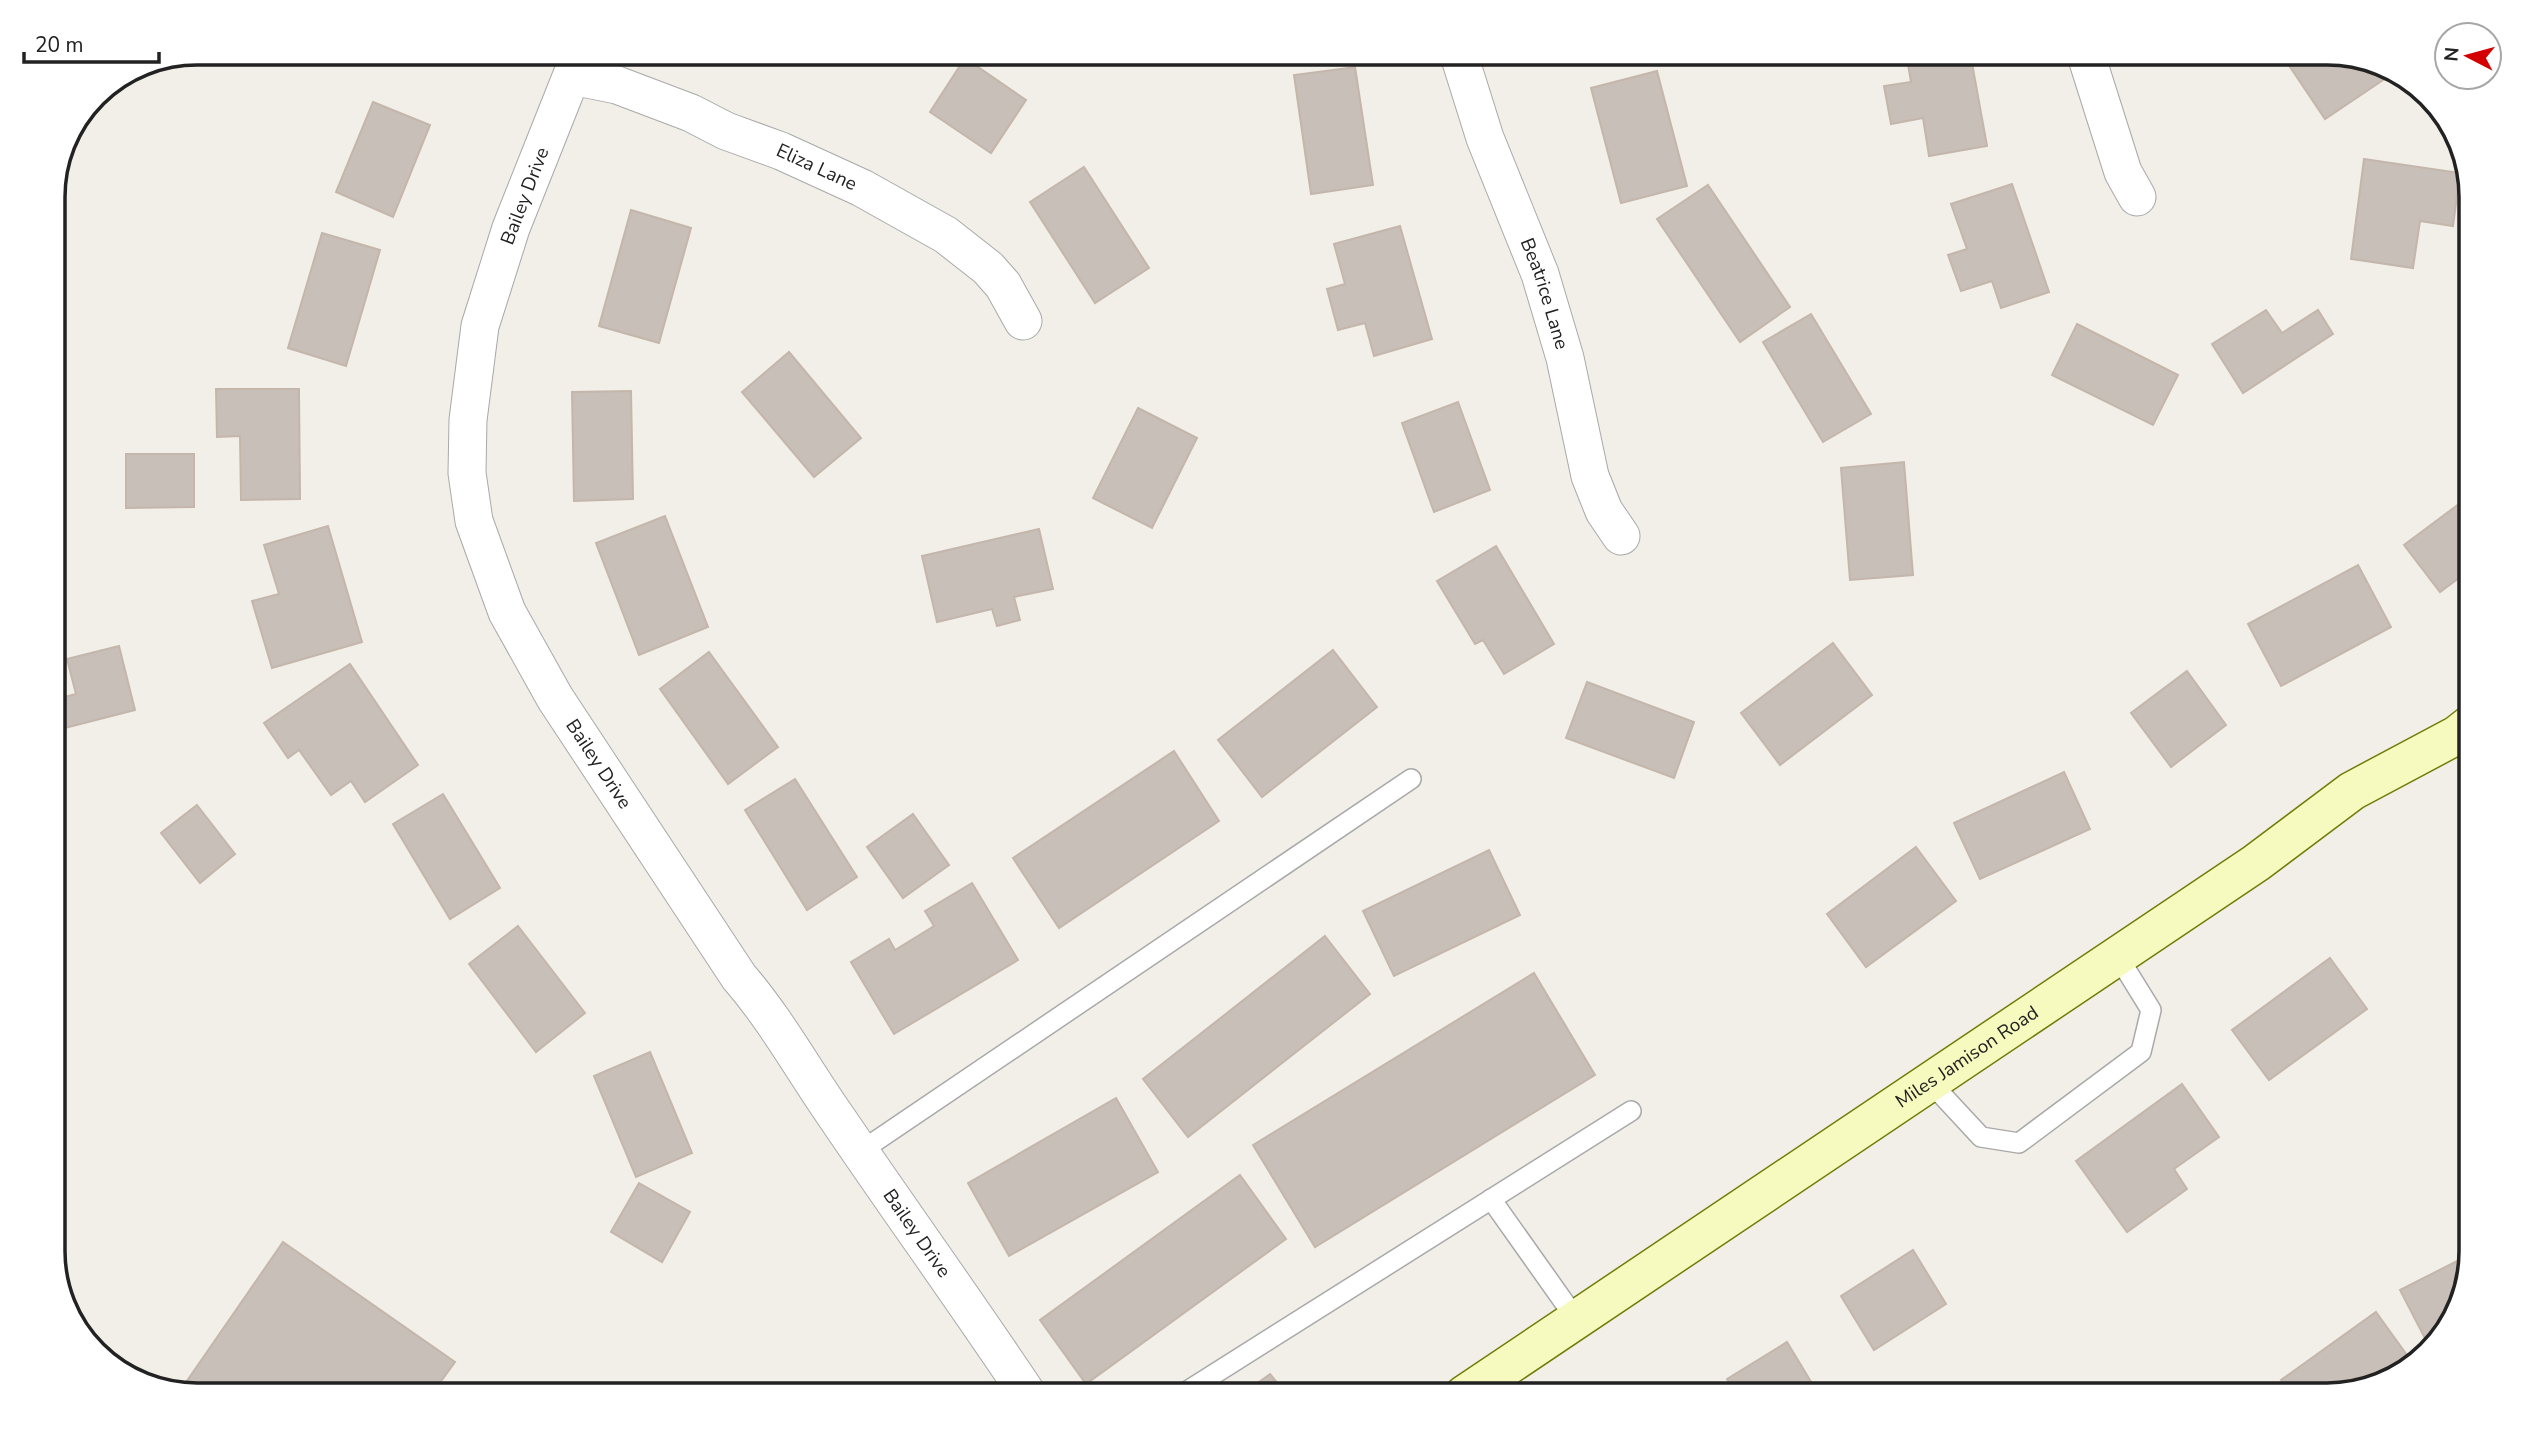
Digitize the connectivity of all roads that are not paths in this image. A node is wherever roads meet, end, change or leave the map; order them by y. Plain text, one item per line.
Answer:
1 (576, 65) edge
2 (578, 65) edge
3 (1462, 65) edge
4 (2089, 65) edge
5 (2137, 197) dead end
6 (1023, 321) dead end
7 (1620, 536) dead end
8 (2459, 733) edge
9 (1411, 779) dead end
10 (2117, 955) junction
11 (1930, 1082) junction
12 (1631, 1111) dead end
13 (861, 1151) junction
14 (1491, 1199) junction
15 (1576, 1319) junction
16 (1020, 1383) edge
17 (1200, 1383) edge
18 (1482, 1383) edge

1 - 13 street, Bailey Drive
2 - 6 street, Eliza Lane
3 - 7 street, Beatrice Lane
4 - 5 street
8 - 10 main road, Miles Jamison Road
9 - 13 lane
10 - 11 main road, Miles Jamison Road
10 - 11 lane
11 - 15 main road, Miles Jamison Road
12 - 14 lane
13 - 16 street, Bailey Drive
14 - 15 lane
14 - 17 lane
15 - 18 main road, Miles Jamison Road

